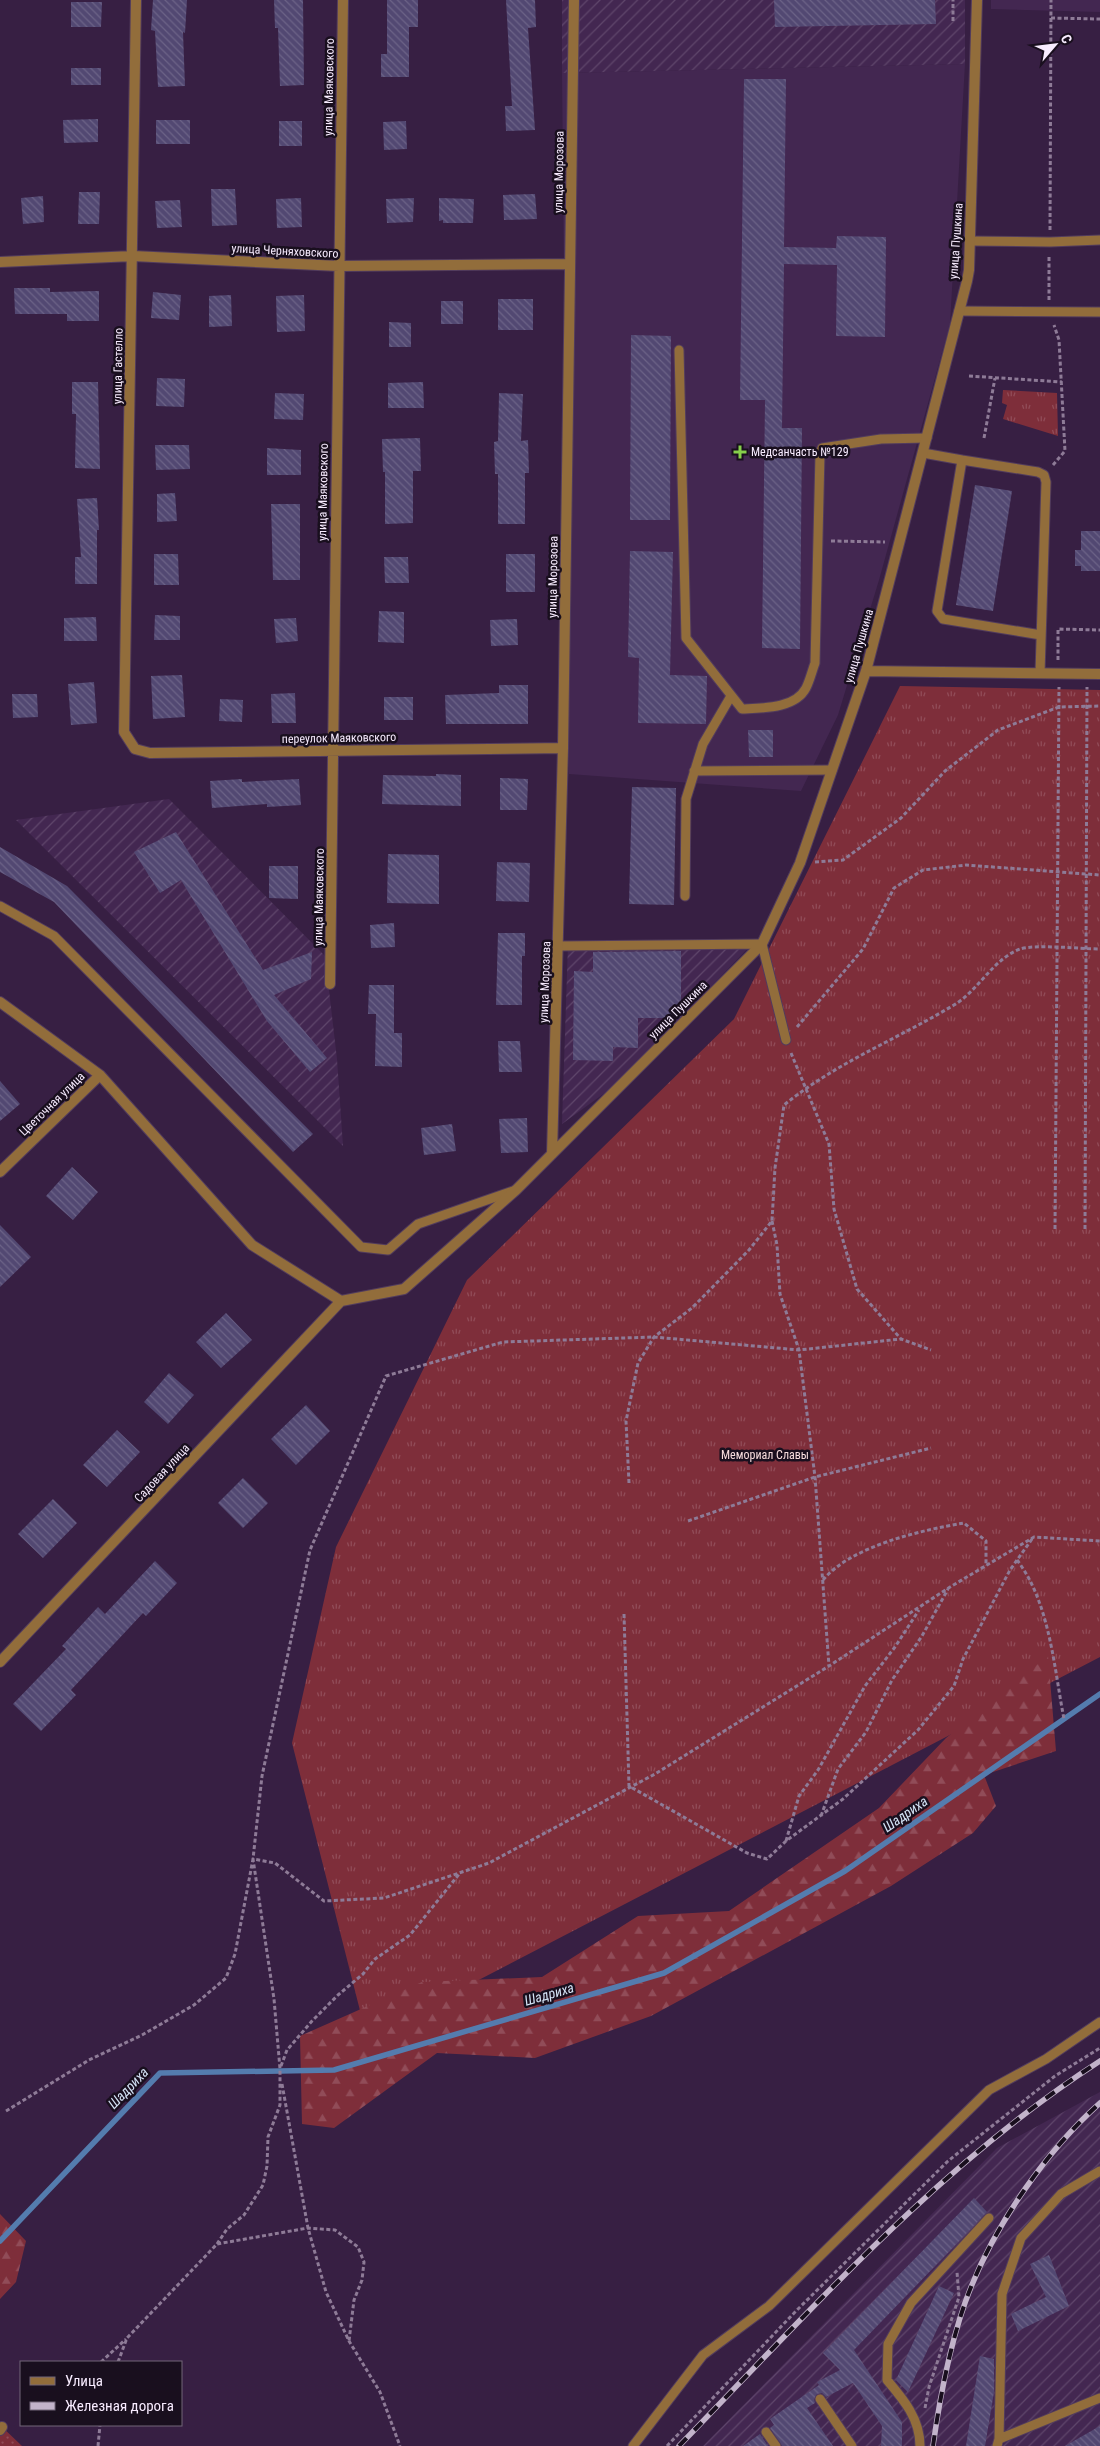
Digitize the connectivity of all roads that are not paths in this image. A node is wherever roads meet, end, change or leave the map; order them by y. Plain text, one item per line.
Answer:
1 (136, 0) edge
2 (343, 0) edge
3 (574, 0) edge
4 (977, 0) edge
5 (1100, 240) edge
6 (970, 241) junction
7 (133, 256) junction
8 (0, 262) edge
9 (570, 264) junction
10 (339, 266) junction
11 (959, 311) junction
12 (1100, 312) edge
13 (679, 350) dead end
14 (927, 438) junction
15 (923, 453) junction
16 (962, 460) junction
17 (1041, 635) junction
18 (866, 671) junction
19 (1040, 673) junction
20 (1100, 674) edge
21 (731, 696) junction
22 (124, 732) joint
23 (563, 748) junction
24 (333, 750) junction
25 (832, 770) junction
26 (694, 771) junction
27 (685, 896) dead end
28 (0, 906) edge
29 (762, 944) junction
30 (559, 946) junction
31 (330, 984) dead end
32 (0, 1002) edge
33 (786, 1040) road end
34 (100, 1075) junction
35 (552, 1154) junction
36 (0, 1172) edge
37 (516, 1190) junction
38 (341, 1301) junction
39 (0, 1662) edge
40 (1100, 2022) edge
41 (1100, 2171) edge
42 (989, 2218) dead end
43 (1100, 2398) edge
44 (820, 2399) dead end
45 (766, 2432) dead end
46 (998, 2443) edge
47 (633, 2446) edge
48 (776, 2446) edge
49 (852, 2446) edge
50 (920, 2446) edge

1 - 7 street, улица Гастелло
2 - 10 street, улица Маяковского
3 - 9 street, улица Морозова
4 - 6 street, улица Пушкина
5 - 6 lane
6 - 11 street, улица Пушкина
7 - 8 street, улица Черняховского
7 - 10 street, улица Черняховского
7 - 22 street, улица Гастелло
9 - 10 street, улица Черняховского
9 - 23 street, улица Морозова
10 - 24 street, улица Маяковского
11 - 12 lane
11 - 14 street, улица Пушкина
13 - 21 lane
14 - 15 street, улица Пушкина
14 - 21 lane
15 - 16 lane
15 - 18 street, улица Пушкина
16 - 17 lane
16 - 17 lane
17 - 19 lane
18 - 19 street
18 - 25 street, улица Пушкина
19 - 20 street
21 - 26 lane
22 - 24 street, переулок Маяковского
23 - 24 street, переулок Маяковского
23 - 30 street, улица Морозова
24 - 31 street, улица Маяковского
25 - 26 lane
25 - 29 street, улица Пушкина
26 - 27 lane
28 - 37 lane
29 - 30 lane
29 - 33 lane
29 - 35 street, улица Пушкина
30 - 35 street, улица Морозова
32 - 34 street
34 - 36 street, Цветочная улица
34 - 38 street
35 - 37 street, улица Пушкина
37 - 38 street, улица Пушкина
38 - 39 street, Садовая улица
40 - 47 lane
41 - 46 lane
42 - 50 lane
43 - 46 lane
44 - 49 lane
45 - 48 lane

